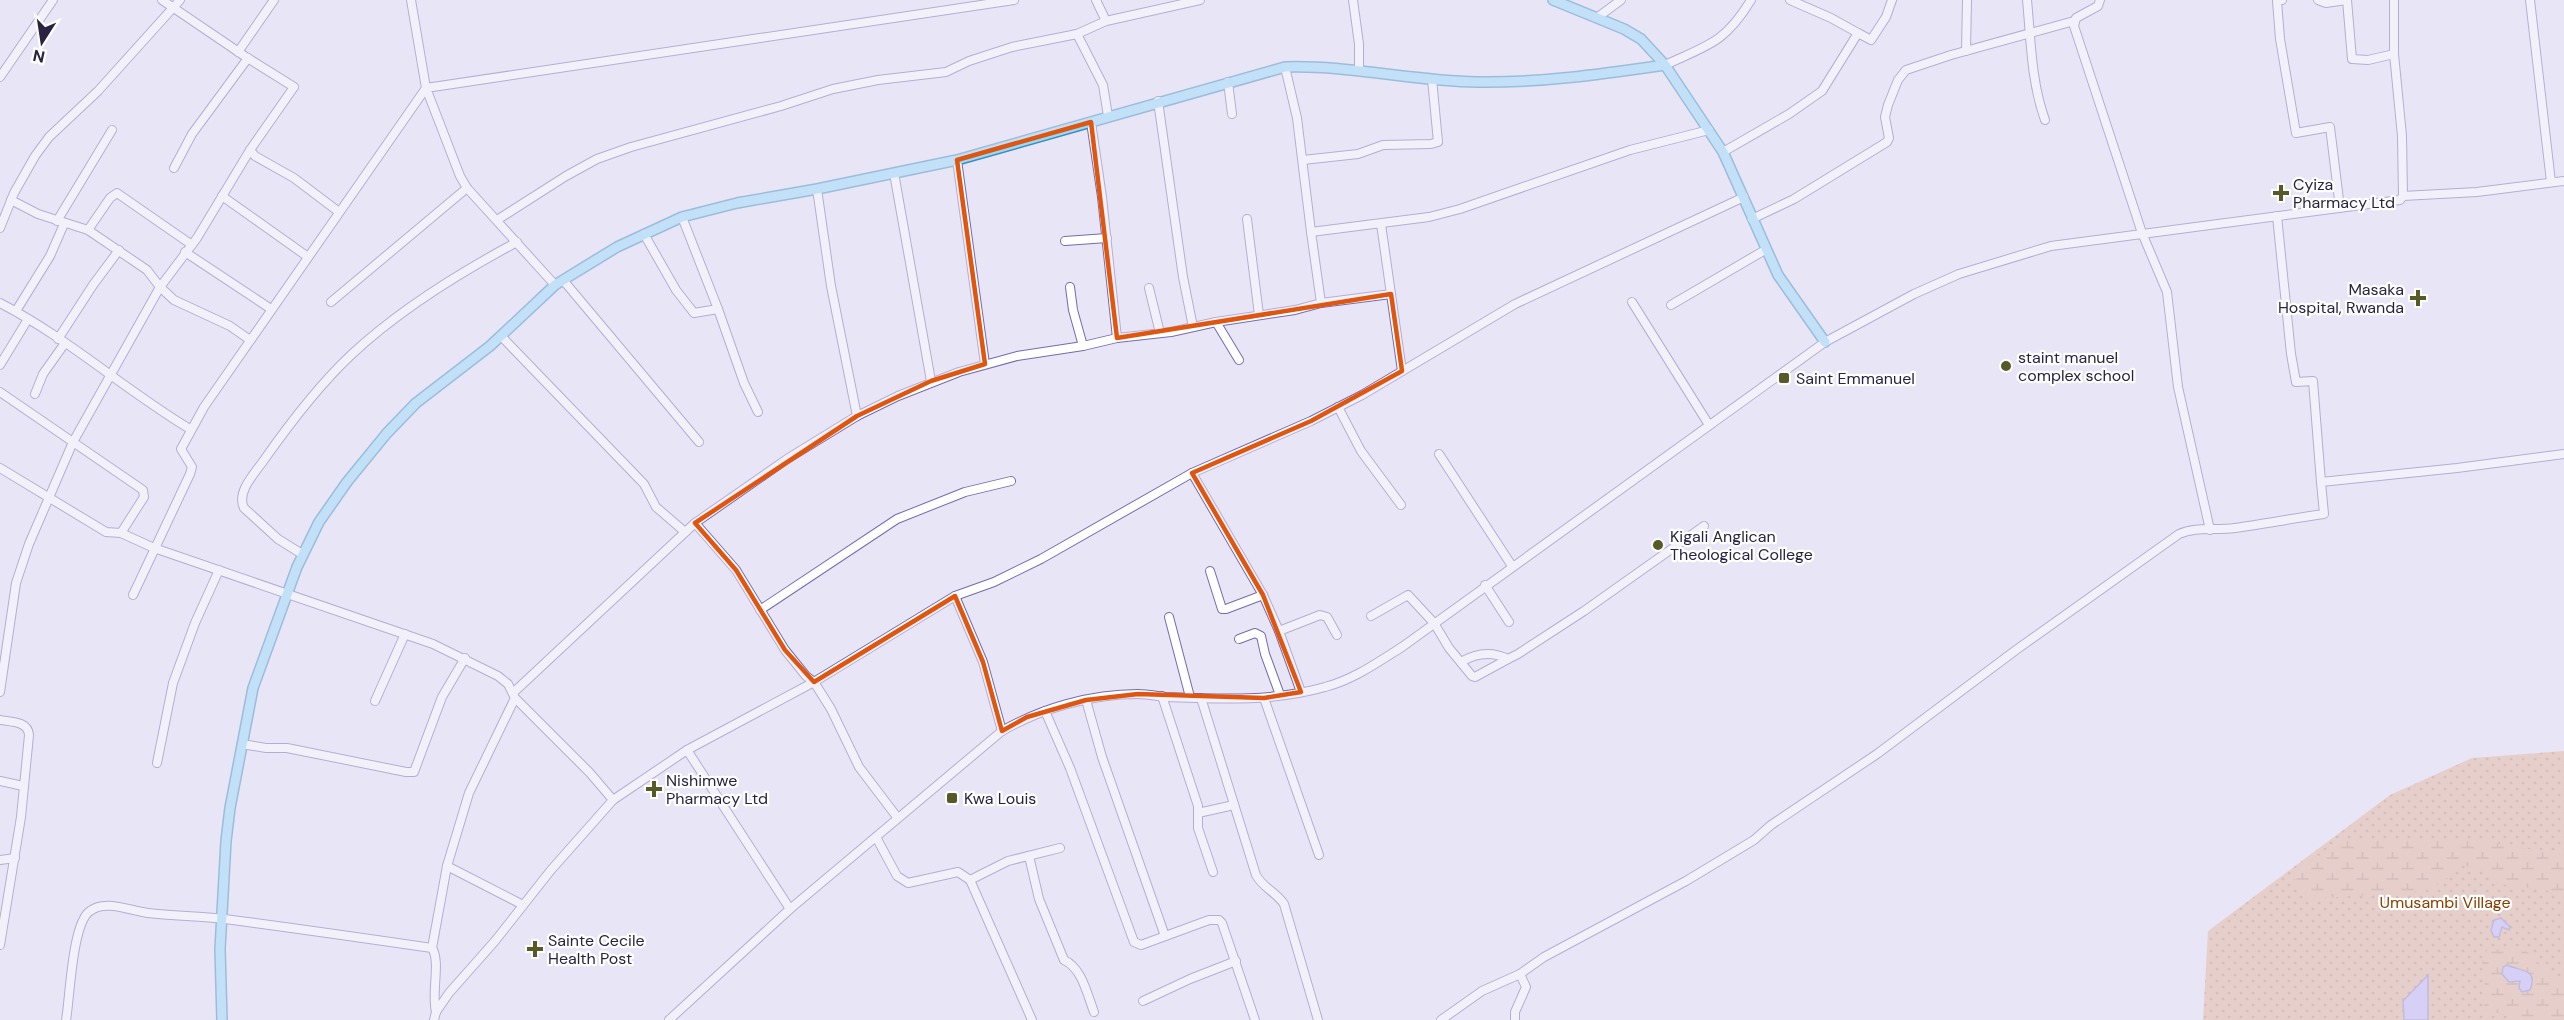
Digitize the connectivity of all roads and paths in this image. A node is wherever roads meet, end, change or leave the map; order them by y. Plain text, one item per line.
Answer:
1 (53, 0) edge
2 (162, 0) edge
3 (180, 0) edge
4 (274, 0) edge
5 (411, 0) edge
6 (1014, 0) edge
7 (1096, 0) edge
8 (1200, 0) edge
9 (1353, 0) edge
10 (1553, 0) edge
11 (1621, 0) edge
12 (1751, 0) edge
13 (1790, 0) edge
14 (1892, 0) edge
15 (1967, 0) edge
16 (2027, 0) edge
17 (2100, 0) edge
18 (2282, 0) edge
19 (2318, 0) edge
20 (2346, 0) edge
21 (2394, 0) edge
22 (2530, 0) edge
23 (173, 7) junction
24 (1598, 17) junction
25 (1106, 21) junction
26 (2074, 21) junction
27 (1858, 33) junction
28 (2031, 33) junction
29 (1077, 34) junction
30 (1966, 51) junction
31 (238, 52) junction
32 (2394, 54) junction
33 (248, 58) junction
34 (1665, 64) junction
35 (1285, 67) junction
36 (1359, 69) junction
37 (0, 77) edge
38 (1432, 79) junction
39 (1228, 82) junction
40 (426, 88) junction
41 (1158, 101) junction
42 (1232, 114) dead end
43 (1108, 116) junction
44 (2045, 120) dead end
45 (1091, 122) junction
46 (112, 130) dead end
47 (1709, 130) junction
48 (250, 150) junction
49 (1723, 152) junction
50 (957, 160) junction
51 (1303, 160) junction
52 (174, 168) dead end
53 (894, 173) junction
54 (2564, 181) edge
55 (2551, 182) junction
56 (467, 188) junction
57 (817, 189) junction
58 (222, 196) junction
59 (2403, 196) junction
60 (1744, 197) junction
61 (11, 200) junction
62 (2340, 208) junction
63 (339, 212) junction
64 (2277, 216) junction
65 (682, 218) junction
66 (1247, 219) dead end
67 (1752, 219) junction
68 (497, 220) junction
69 (61, 223) junction
70 (1381, 224) junction
71 (0, 228) edge
72 (88, 230) junction
73 (1311, 232) junction
74 (2142, 233) junction
75 (644, 234) junction
76 (1107, 238) junction
77 (1065, 241) dead end
78 (517, 242) junction
79 (192, 244) junction
80 (119, 250) junction
81 (1765, 250) junction
82 (185, 252) junction
83 (308, 257) junction
84 (559, 283) junction
85 (160, 287) junction
86 (1070, 287) dead end
87 (1149, 288) dead end
88 (1391, 294) junction
89 (331, 302) dead end
90 (1632, 302) dead end
91 (0, 303) edge
92 (1321, 303) junction
93 (1671, 305) dead end
94 (271, 309) junction
95 (718, 309) junction
96 (15, 311) junction
97 (1258, 315) junction
98 (28, 319) junction
99 (1216, 322) junction
100 (1193, 327) junction
101 (1160, 333) junction
102 (501, 336) junction
103 (1117, 338) junction
104 (250, 340) junction
105 (61, 341) junction
106 (1825, 342) junction
107 (1083, 346) junction
108 (1239, 360) dead end
109 (985, 364) junction
110 (0, 365) edge
111 (1402, 371) junction
112 (111, 374) junction
113 (931, 381) junction
114 (0, 392) edge
115 (35, 394) dead end
116 (1338, 407) junction
117 (758, 412) dead end
118 (857, 416) junction
119 (1709, 425) junction
120 (190, 429) junction
121 (73, 442) junction
122 (699, 442) dead end
123 (1439, 454) dead end
124 (2564, 454) edge
125 (0, 468) edge
126 (1192, 473) junction
127 (1011, 481) dead end
128 (2321, 482) junction
129 (50, 498) junction
130 (1401, 505) dead end
131 (695, 523) junction
132 (1704, 526) dead end
133 (2210, 530) junction
134 (685, 532) junction
135 (121, 533) junction
136 (154, 548) junction
137 (302, 554) junction
138 (1512, 566) junction
139 (219, 570) junction
140 (1210, 571) dead end
141 (1485, 585) junction
142 (288, 593) junction
143 (133, 595) dead end
144 (1263, 595) junction
145 (956, 596) junction
146 (0, 609) edge
147 (760, 610) junction
148 (11, 612) junction
149 (1371, 616) dead end
150 (1169, 617) dead end
151 (1509, 622) dead end
152 (1434, 623) junction
153 (1280, 631) junction
154 (405, 634) junction
155 (1337, 635) dead end
156 (1239, 639) dead end
157 (465, 658) junction
158 (1508, 659) junction
159 (1461, 662) junction
160 (814, 682) junction
161 (0, 692) edge
162 (1301, 692) junction
163 (514, 695) junction
164 (1280, 695) junction
165 (1162, 696) junction
166 (1190, 697) junction
167 (1201, 698) junction
168 (1264, 698) junction
169 (1086, 700) junction
170 (375, 701) dead end
171 (1046, 711) junction
172 (0, 720) edge
173 (1002, 731) junction
174 (242, 744) junction
175 (687, 750) junction
176 (157, 763) dead end
177 (0, 781) edge
178 (23, 786) junction
179 (614, 800) junction
180 (1234, 805) junction
181 (1198, 813) junction
182 (897, 817) junction
183 (876, 837) junction
184 (1060, 848) dead end
185 (1319, 855) dead end
186 (1029, 856) junction
187 (15, 858) junction
188 (0, 860) edge
189 (447, 866) junction
190 (1212, 872) dead end
191 (970, 880) junction
192 (523, 905) junction
193 (790, 909) junction
194 (222, 919) junction
195 (2, 922) edge
196 (1165, 936) junction
197 (0, 945) edge
198 (432, 948) junction
199 (1236, 961) junction
200 (1520, 974) junction
201 (1143, 1001) dead end
202 (1094, 1011) dead end
203 (435, 1016) edge
204 (66, 1020) edge
205 (222, 1020) edge
206 (669, 1020) edge
207 (1032, 1020) edge
208 (1255, 1020) edge
209 (1318, 1020) edge
210 (1441, 1020) edge
211 (1515, 1020) edge

1 - 37 street
2 - 23 street
3 - 23 street
4 - 31 street
5 - 40 street
6 - 40 street
7 - 25 street
8 - 25 street
9 - 36 street
10 - 24 main road
11 - 24 street
12 - 34 street
13 - 27 street
14 - 27 street
15 - 30 street
16 - 28 street
17 - 26 street
18 - 62 street
19 - 20 street
20 - 32 street
21 - 32 street
22 - 55 street
23 - 31 street
23 - 61 street
24 - 34 main road
25 - 29 street
26 - 28 street
26 - 74 street
27 - 49 street
28 - 30 street
28 - 44 street
29 - 43 street
29 - 68 street
30 - 67 street
31 - 33 street
32 - 59 street
33 - 48 street
33 - 52 street
34 - 38 main road
34 - 47 main road
35 - 36 main road
35 - 39 main road
35 - 51 street
36 - 38 main road
38 - 51 street
39 - 41 main road
39 - 42 street
40 - 56 street
40 - 63 street
41 - 43 main road
41 - 100 street
43 - 45 main road
45 - 50 main road
45 - 76 street
46 - 69 street
47 - 49 main road
47 - 70 street
48 - 58 street
48 - 63 street
49 - 60 main road
50 - 53 main road
50 - 109 street
51 - 73 street
53 - 57 main road
53 - 113 street
54 - 55 street
55 - 59 street
56 - 68 street
56 - 89 street
57 - 65 main road
57 - 118 street
58 - 79 street
58 - 83 street
59 - 62 street
60 - 67 main road
60 - 111 street
61 - 69 street
61 - 71 street
62 - 64 street
63 - 83 street
64 - 74 street
64 - 128 street
65 - 75 main road
65 - 95 street
66 - 97 street
67 - 81 main road
68 - 78 street
69 - 72 street
69 - 96 street
70 - 73 street
70 - 88 street
72 - 79 street
72 - 80 street
73 - 92 street
74 - 106 street
74 - 133 street
75 - 84 main road
75 - 95 street
76 - 77 street
76 - 103 street
78 - 84 street
78 - 137 street
79 - 82 street
80 - 85 street
80 - 105 street
81 - 93 street
81 - 106 main road
82 - 85 street
82 - 94 street
83 - 94 street
84 - 102 main road
84 - 122 street
85 - 104 street
85 - 112 street
86 - 107 street
87 - 101 street
88 - 92 street
88 - 111 street
90 - 119 street
91 - 96 street
92 - 97 street
94 - 104 street
95 - 117 street
96 - 98 street
97 - 99 street
98 - 105 street
98 - 110 street
99 - 100 street
99 - 108 street
100 - 101 street
101 - 103 street
102 - 134 street
102 - 137 main road
103 - 107 street
104 - 120 street
105 - 112 street
105 - 115 street
106 - 119 street
107 - 109 street
109 - 113 street
111 - 116 street
112 - 120 street
112 - 121 street
113 - 118 street
114 - 121 street
116 - 126 street
116 - 130 street
118 - 131 street
119 - 138 street
120 - 136 street
121 - 129 street
121 - 135 street
123 - 138 street
124 - 128 street
125 - 129 street
126 - 144 street
126 - 145 street
127 - 147 street
128 - 133 street
129 - 135 street
129 - 148 street
131 - 134 street
131 - 147 street
132 - 158 street
133 - 200 street
134 - 163 street
135 - 136 street
136 - 139 street
136 - 143 street
137 - 142 main road
138 - 141 street
139 - 142 street
139 - 176 street
140 - 144 street
141 - 151 street
141 - 152 street
142 - 154 street
142 - 174 main road
144 - 153 street
145 - 160 street
145 - 173 street
146 - 148 street
147 - 160 street
148 - 161 street
149 - 152 street
150 - 166 street
152 - 159 street
152 - 162 street
153 - 155 street
153 - 162 street
154 - 157 street
154 - 170 street
156 - 164 street
157 - 163 street
157 - 174 street
158 - 159 street
158 - 159 street
160 - 175 street
160 - 182 street
162 - 164 street
163 - 179 street
163 - 189 street
164 - 168 street
165 - 166 street
165 - 169 street
165 - 181 street
166 - 167 street
167 - 168 street
167 - 180 street
168 - 185 street
169 - 171 street
169 - 196 street
171 - 173 street
171 - 196 street
172 - 178 street
173 - 182 street
174 - 194 main road
175 - 179 street
175 - 193 street
177 - 178 street
178 - 187 street
179 - 192 street
180 - 181 street
180 - 209 street
181 - 190 street
182 - 183 street
183 - 191 street
183 - 193 street
184 - 186 street
186 - 191 street
186 - 202 street
187 - 188 street
187 - 195 street
189 - 192 street
189 - 198 street
191 - 207 street
192 - 203 street
193 - 206 street
194 - 198 street
194 - 204 street
194 - 205 main road
195 - 197 street
196 - 199 street
198 - 203 street
199 - 201 street
199 - 208 street
200 - 210 street
200 - 211 street

